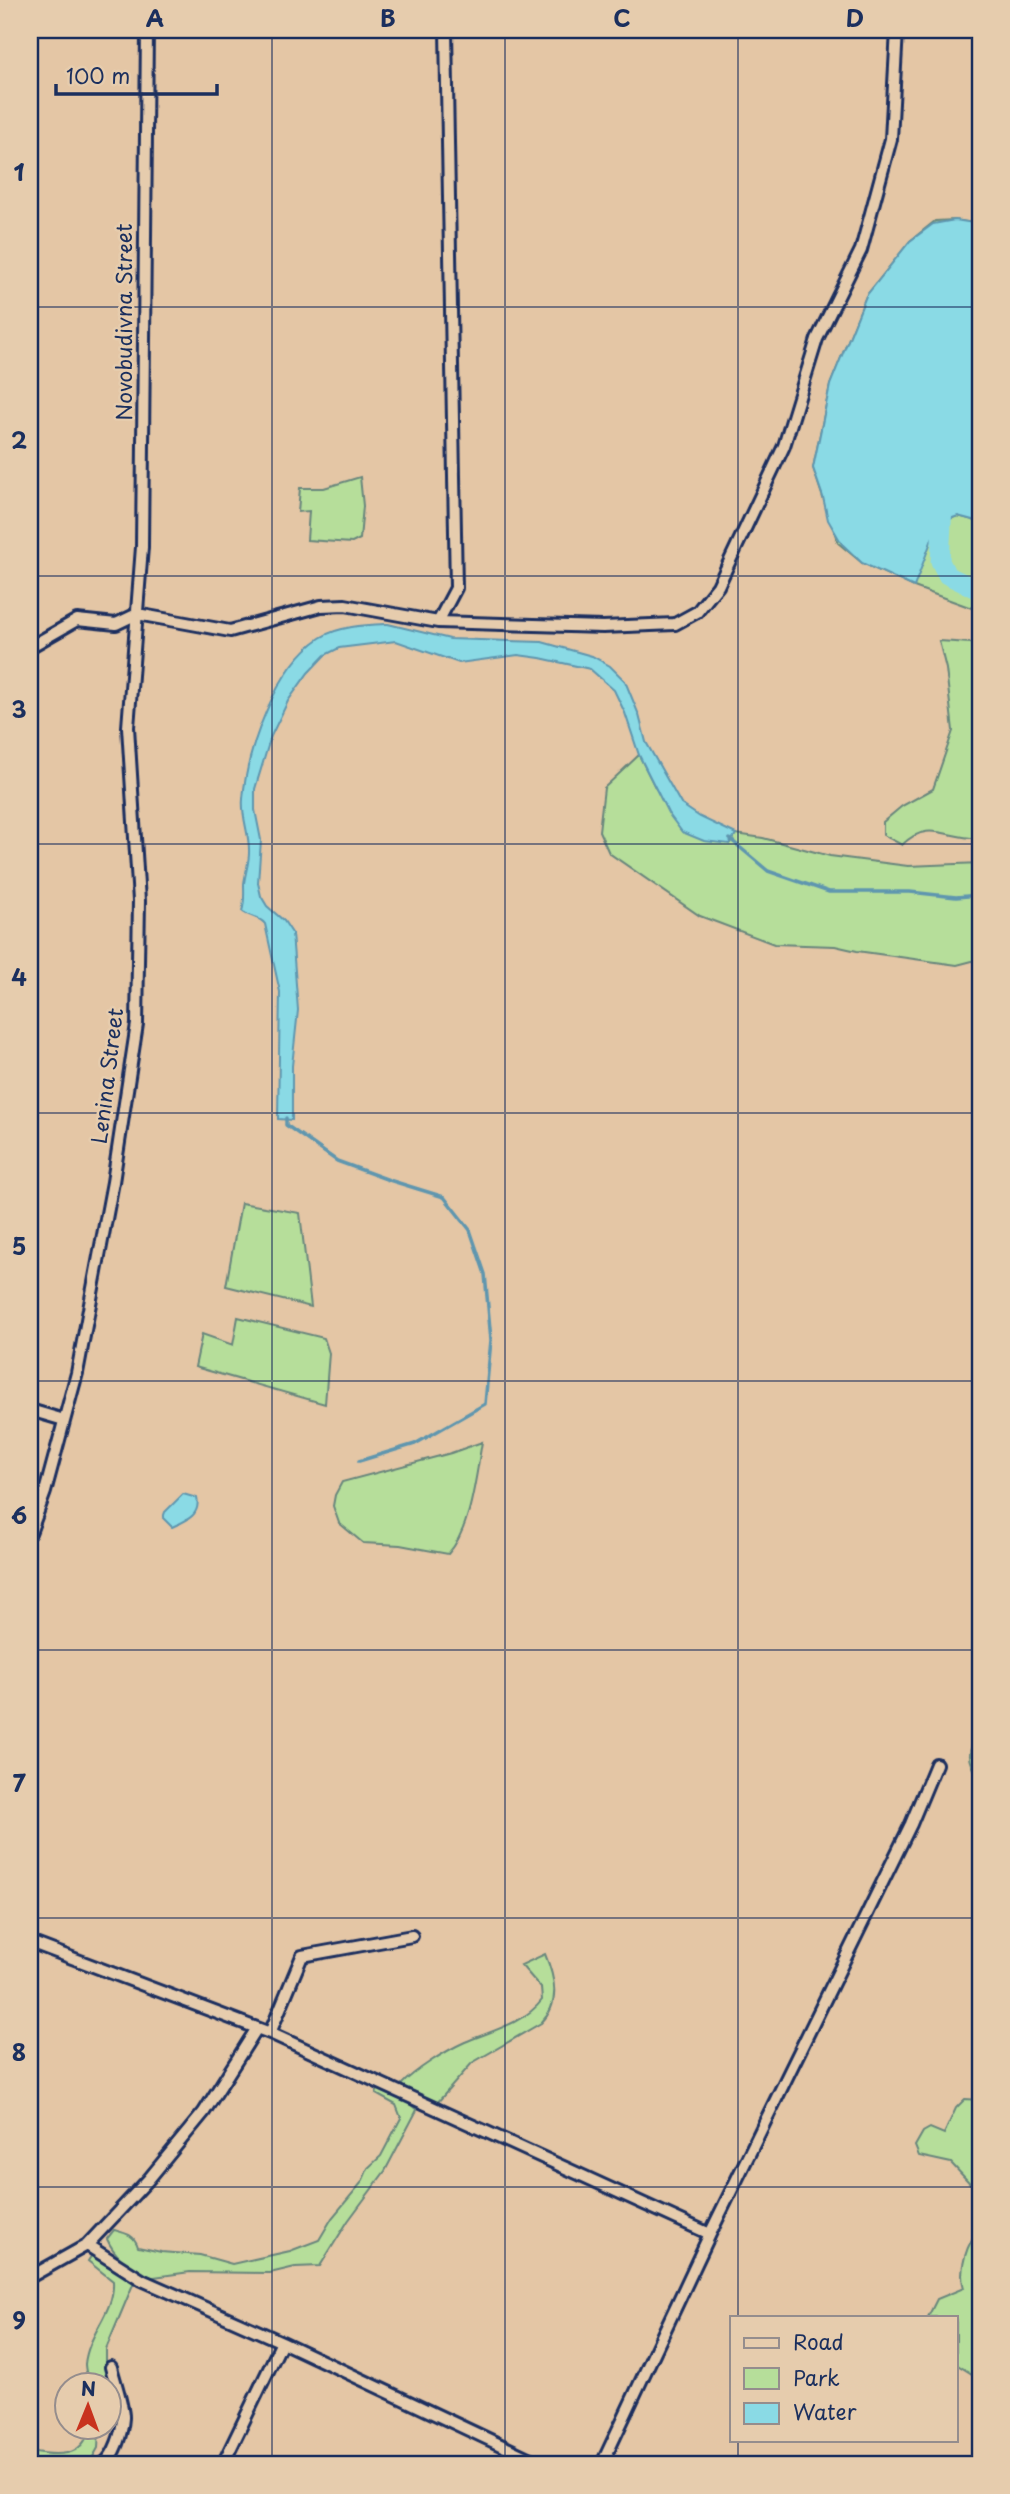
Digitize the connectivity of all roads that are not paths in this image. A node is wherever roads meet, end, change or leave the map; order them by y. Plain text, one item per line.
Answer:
1 (147, 30) edge
2 (446, 30) edge
3 (897, 30) edge
4 (137, 614) junction
5 (439, 622) junction
6 (30, 648) edge
7 (30, 1410) edge
8 (64, 1420) junction
9 (30, 1533) edge
10 (936, 1765) dead end
11 (412, 1936) dead end
12 (30, 1942) edge
13 (257, 2028) junction
14 (270, 2033) junction
15 (710, 2234) junction
16 (87, 2245) junction
17 (30, 2277) edge
18 (282, 2342) junction
19 (111, 2367) dead end
20 (103, 2464) edge
21 (223, 2464) edge
22 (541, 2464) edge
23 (603, 2464) edge

1 - 4 street, Novobudivna Street
2 - 5 street
3 - 5 street
4 - 5 street
4 - 6 street
4 - 8 street, Lenina Street
7 - 8 street
8 - 9 street, Lenina Street
10 - 15 street
11 - 14 street
12 - 13 street
13 - 14 street
13 - 16 street
14 - 15 street
15 - 23 street
16 - 17 street
16 - 18 street
18 - 21 street
18 - 22 street
19 - 20 street

